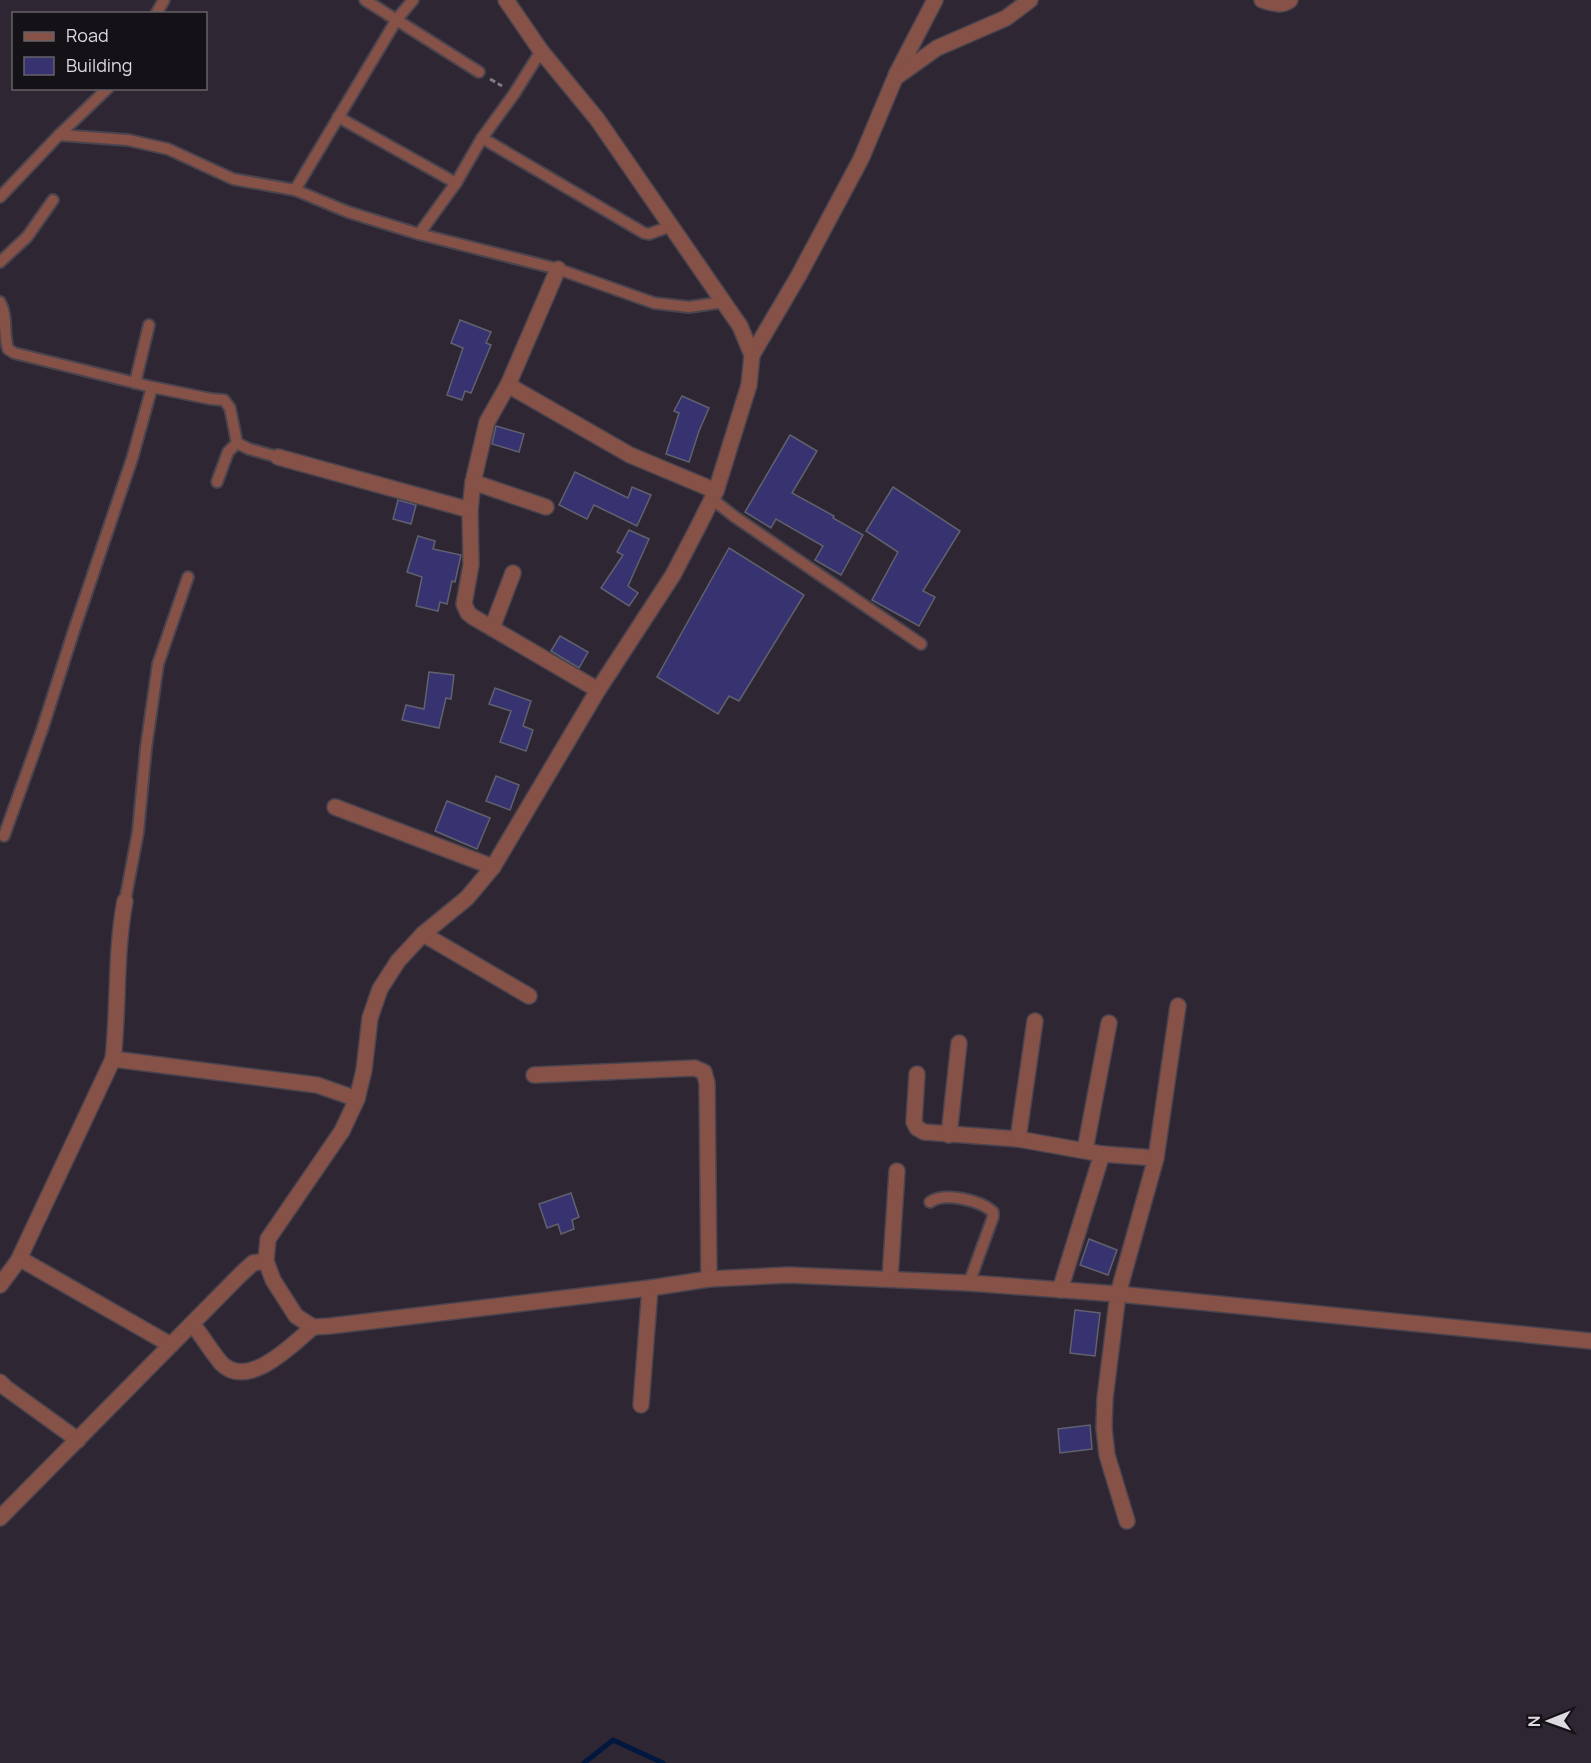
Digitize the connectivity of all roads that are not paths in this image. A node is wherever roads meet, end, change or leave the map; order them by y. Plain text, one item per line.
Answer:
1 (365, 0) edge
2 (413, 0) edge
3 (506, 0) edge
4 (934, 0) edge
5 (1030, 0) edge
6 (1263, 0) edge
7 (1290, 0) edge
8 (397, 19) junction
9 (541, 51) junction
10 (479, 72) road end
11 (895, 78) junction
12 (106, 90) edge
13 (338, 117) junction
14 (59, 135) junction
15 (482, 138) junction
16 (456, 183) junction
17 (295, 190) junction
18 (0, 197) edge
19 (53, 200) dead end
20 (671, 226) junction
21 (419, 234) junction
22 (0, 262) edge
23 (558, 269) junction
24 (0, 302) edge
25 (724, 302) junction
26 (148, 325) dead end
27 (752, 354) junction
28 (135, 383) junction
29 (508, 385) junction
30 (152, 387) junction
31 (237, 443) junction
32 (278, 457) joint
33 (217, 482) dead end
34 (473, 482) junction
35 (714, 495) junction
36 (546, 507) dead end
37 (470, 510) junction
38 (513, 573) dead end
39 (188, 577) dead end
40 (492, 628) junction
41 (921, 644) dead end
42 (598, 690) junction
43 (335, 807) dead end
44 (4, 836) dead end
45 (493, 867) junction
46 (125, 901) joint
47 (423, 934) junction
48 (529, 996) dead end
49 (1178, 1006) dead end
50 (1035, 1021) dead end
51 (1109, 1023) dead end
52 (959, 1043) dead end
53 (113, 1059) junction
54 (917, 1074) dead end
55 (534, 1075) dead end
56 (357, 1099) junction
57 (949, 1135) junction
58 (1018, 1139) junction
59 (1085, 1150) junction
60 (1101, 1154) junction
61 (1156, 1158) junction
62 (897, 1171) dead end
63 (930, 1202) dead end
64 (18, 1261) junction
65 (266, 1261) junction
66 (709, 1279) junction
67 (890, 1279) junction
68 (969, 1283) junction
69 (0, 1285) edge
70 (650, 1288) junction
71 (1060, 1290) junction
72 (1118, 1294) junction
73 (193, 1325) junction
74 (313, 1327) junction
75 (1591, 1341) edge
76 (171, 1344) junction
77 (0, 1382) edge
78 (641, 1405) dead end
79 (78, 1440) junction
80 (1, 1516) edge
81 (1127, 1521) dead end

1 - 8 lane
2 - 8 lane
3 - 9 street
4 - 11 street
5 - 11 street
6 - 7 street
8 - 10 lane
8 - 13 lane
9 - 15 lane
9 - 20 street
11 - 27 street
12 - 14 lane
13 - 16 lane
13 - 17 lane
14 - 17 lane
14 - 18 lane
15 - 16 lane
15 - 20 lane
16 - 21 lane
17 - 21 lane
19 - 22 lane
20 - 25 street
21 - 23 lane
23 - 25 lane
23 - 29 street
24 - 28 lane
25 - 27 street
26 - 28 lane
27 - 35 street
28 - 30 lane
29 - 34 street
29 - 35 street
30 - 31 lane
30 - 44 lane
31 - 32 lane
31 - 33 lane
32 - 37 street
34 - 36 street
34 - 37 street
35 - 41 lane
35 - 42 street
37 - 40 street
38 - 40 street
39 - 46 lane
40 - 42 street
42 - 45 street
43 - 45 street
45 - 47 street
46 - 53 street
47 - 48 street
47 - 56 street
49 - 61 street
50 - 58 street
51 - 59 street
52 - 57 street
53 - 56 street
53 - 64 street
54 - 57 street
55 - 66 street
56 - 65 street
57 - 58 street
58 - 59 street
59 - 60 street
60 - 61 street
60 - 71 street
61 - 72 street
62 - 67 street
63 - 68 lane
64 - 69 street
64 - 76 street
65 - 73 street
65 - 74 street
66 - 67 street
66 - 70 street
67 - 68 street
68 - 71 street
70 - 74 street
70 - 78 street
71 - 72 street
72 - 75 street
72 - 81 street
73 - 74 street
73 - 76 street
76 - 79 street
77 - 79 street
79 - 80 street

